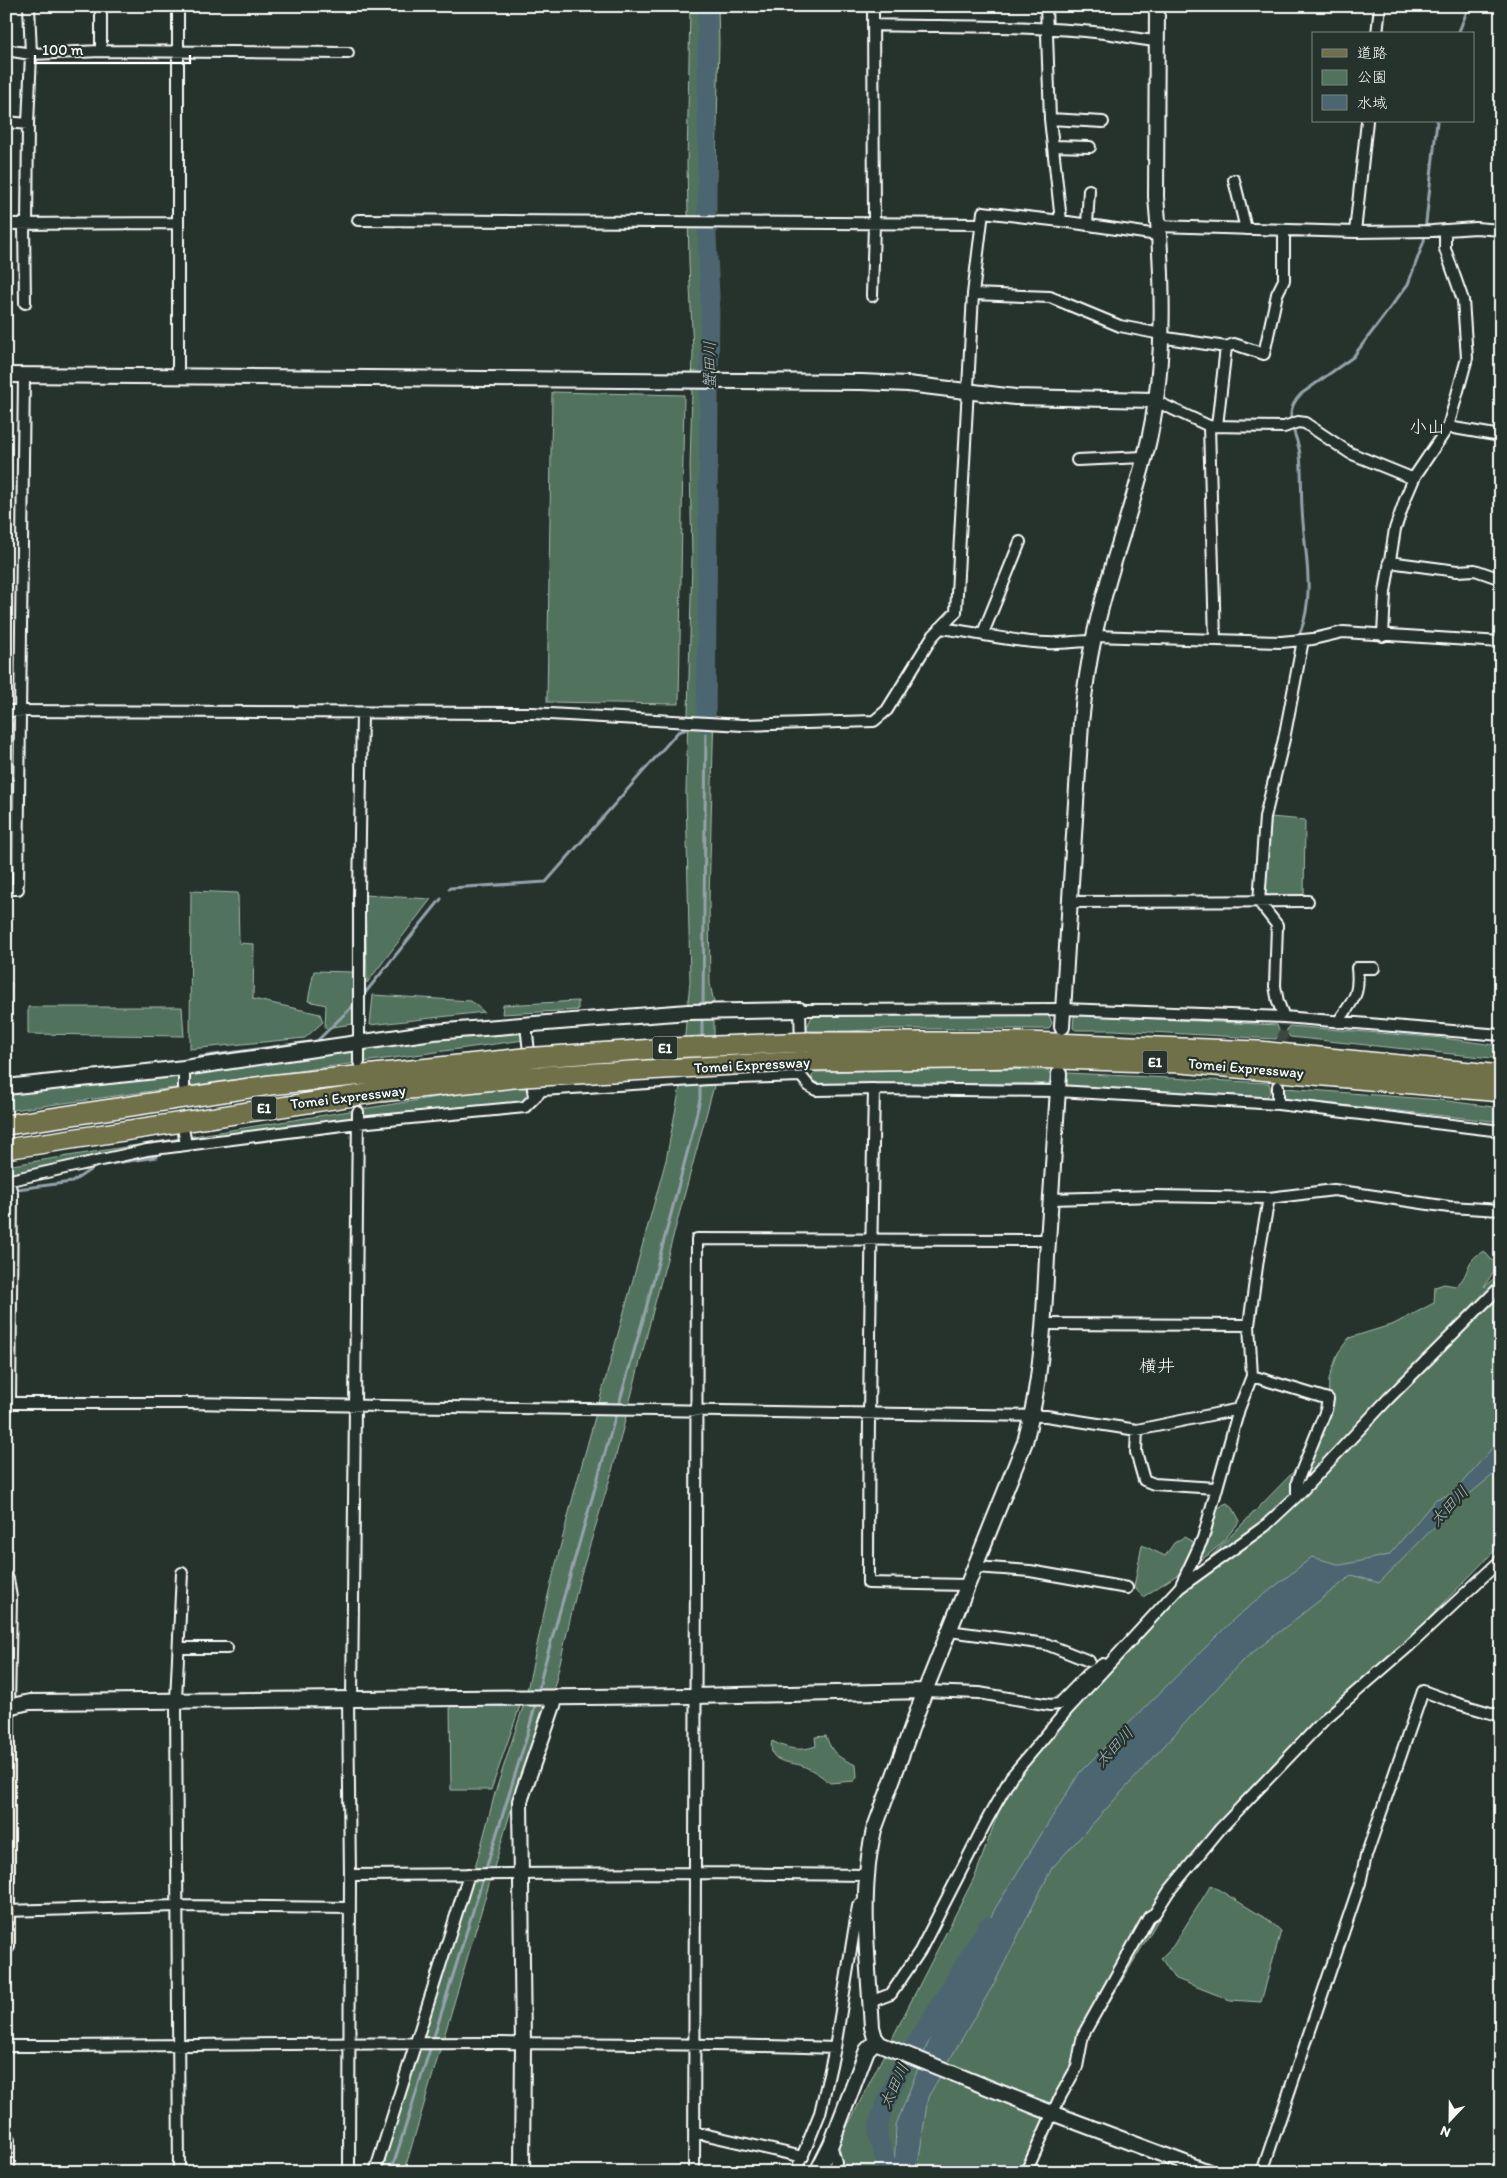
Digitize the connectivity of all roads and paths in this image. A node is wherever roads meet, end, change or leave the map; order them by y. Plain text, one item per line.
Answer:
1 (29, 6) edge
2 (101, 6) edge
3 (178, 6) edge
4 (873, 6) edge
5 (1046, 6) edge
6 (1157, 6) edge
7 (1380, 6) edge
8 (873, 26) junction
9 (1046, 30) junction
10 (1377, 32) edge
11 (1157, 42) junction
12 (6, 50) edge
13 (101, 51) junction
14 (178, 52) junction
15 (348, 53) dead end
16 (32, 54) junction
17 (1050, 119) junction
18 (6, 122) edge
19 (1103, 122) dead end
20 (1367, 122) edge
21 (28, 124) junction
22 (1053, 146) junction
23 (1090, 147) dead end
24 (1234, 180) dead end
25 (1089, 190) dead end
26 (358, 220) dead end
27 (1061, 221) junction
28 (178, 223) junction
29 (6, 224) edge
30 (874, 224) junction
31 (981, 224) junction
32 (25, 225) junction
33 (1087, 225) junction
34 (1246, 228) junction
35 (1284, 230) junction
36 (1445, 230) junction
37 (1501, 230) edge
38 (1158, 231) junction
39 (1356, 232) junction
40 (973, 294) junction
41 (872, 296) dead end
42 (24, 304) dead end
43 (1160, 335) junction
44 (1226, 347) junction
45 (6, 375) edge
46 (24, 376) junction
47 (178, 376) junction
48 (968, 390) junction
49 (1155, 400) junction
50 (1213, 426) junction
51 (1448, 427) junction
52 (1501, 436) edge
53 (1144, 456) junction
54 (1077, 460) dead end
55 (1414, 479) junction
56 (1020, 542) dead end
57 (1389, 562) junction
58 (1501, 578) edge
59 (940, 628) junction
60 (983, 634) junction
61 (1383, 636) junction
62 (1094, 638) junction
63 (1214, 640) junction
64 (1303, 640) junction
65 (1501, 642) edge
66 (6, 711) edge
67 (20, 711) junction
68 (362, 713) junction
69 (6, 889) edge
70 (1308, 901) dead end
71 (1070, 902) junction
72 (1259, 902) junction
73 (1374, 968) dead end
74 (1063, 1009) junction
75 (800, 1010) junction
76 (1284, 1017) junction
77 (1338, 1022) junction
78 (526, 1025) junction
79 (1062, 1027) dead end
80 (1501, 1035) edge
81 (359, 1043) junction
82 (359, 1062) dead end
83 (184, 1068) junction
84 (804, 1068) junction
85 (1059, 1074) dead end
86 (1501, 1075) edge
87 (1278, 1086) dead end
88 (6, 1087) edge
89 (184, 1087) dead end
90 (874, 1089) junction
91 (1058, 1091) junction
92 (1501, 1092) edge
93 (534, 1097) junction
94 (1278, 1104) junction
95 (358, 1112) dead end
96 (358, 1123) junction
97 (6, 1125) edge
98 (1501, 1131) edge
99 (184, 1133) dead end
100 (186, 1146) junction
101 (6, 1151) edge
102 (7, 1180) edge
103 (1269, 1198) junction
104 (1051, 1199) junction
105 (1501, 1210) edge
106 (9, 1232) edge
107 (872, 1240) junction
108 (1048, 1240) junction
109 (1501, 1286) edge
110 (1043, 1324) junction
111 (1249, 1325) junction
112 (8, 1354) edge
113 (1252, 1376) junction
114 (8, 1403) edge
115 (356, 1407) junction
116 (1239, 1409) junction
117 (698, 1411) junction
118 (870, 1413) junction
119 (1032, 1416) junction
120 (1137, 1430) junction
121 (1215, 1488) junction
122 (1297, 1496) junction
123 (1501, 1560) edge
124 (975, 1568) junction
125 (182, 1573) dead end
126 (6, 1579) edge
127 (968, 1585) junction
128 (1126, 1588) dead end
129 (1179, 1588) junction
130 (949, 1631) junction
131 (179, 1648) junction
132 (227, 1648) dead end
133 (1114, 1657) junction
134 (1089, 1661) dead end
135 (925, 1691) junction
136 (694, 1696) junction
137 (556, 1697) junction
138 (350, 1699) junction
139 (176, 1700) junction
140 (7, 1707) edge
141 (1501, 1716) edge
142 (7, 1868) edge
143 (695, 1873) junction
144 (350, 1874) junction
145 (469, 1874) junction
146 (521, 1874) junction
147 (866, 1875) junction
148 (866, 1900) junction
149 (177, 1906) junction
150 (349, 1908) junction
151 (6, 1911) edge
152 (6, 1946) edge
153 (870, 2002) junction
154 (416, 2042) junction
155 (878, 2042) junction
156 (694, 2043) junction
157 (349, 2044) junction
158 (523, 2044) junction
159 (179, 2045) junction
160 (6, 2046) edge
161 (835, 2048) junction
162 (1054, 2113) junction
163 (694, 2132) junction
164 (6, 2140) edge
165 (832, 2144) junction
166 (803, 2157) junction
167 (6, 2172) edge
168 (178, 2172) edge
169 (349, 2172) edge
170 (375, 2172) edge
171 (522, 2172) edge
172 (694, 2172) edge
173 (796, 2172) edge
174 (817, 2172) edge
175 (832, 2172) edge
176 (1026, 2172) edge
177 (1209, 2172) edge
178 (1262, 2172) edge

1 - 16 street
2 - 13 street
3 - 14 street
4 - 8 street
5 - 9 street
6 - 11 street
7 - 10 street
8 - 9 street
8 - 30 street
9 - 11 street
9 - 17 street
11 - 38 street
12 - 16 street
13 - 14 street
13 - 16 street
14 - 15 street
14 - 28 street
16 - 21 street
17 - 19 street
17 - 22 street
18 - 21 street
20 - 39 street
21 - 32 street
22 - 23 street
22 - 27 street
24 - 34 street
25 - 33 street
26 - 30 street
27 - 31 street
27 - 33 street
28 - 32 street
28 - 47 street
29 - 32 street
30 - 31 street
30 - 41 street
31 - 40 street
32 - 42 street
33 - 38 street
34 - 35 street
34 - 38 street
35 - 39 street
35 - 44 street
36 - 37 street
36 - 39 street
36 - 51 street
38 - 43 street
40 - 43 street
40 - 48 street
43 - 44 street
43 - 49 street
44 - 50 street
45 - 46 street
46 - 47 street
46 - 67 street
47 - 48 street
48 - 49 street
48 - 59 street
49 - 50 street
49 - 53 street
50 - 55 street
50 - 63 street
51 - 52 street
51 - 55 street
53 - 54 street
53 - 62 street
55 - 57 street
56 - 60 street
57 - 58 street
57 - 61 street
59 - 60 street
59 - 68 street
60 - 62 street
61 - 64 street
61 - 65 street
62 - 63 street
62 - 71 street
63 - 64 street
64 - 72 street
66 - 67 street
67 - 68 street
67 - 69 street
68 - 81 street
70 - 72 street
71 - 72 street
71 - 74 street
72 - 76 street
73 - 77 street
74 - 75 street
74 - 76 street
74 - 79 street
75 - 78 street
75 - 84 street
76 - 77 street
77 - 80 street
78 - 81 street
78 - 93 street
81 - 82 street
81 - 83 street
83 - 88 street
83 - 89 street
84 - 90 street
84 - 92 highway, Tomei Expressway / E1
84 - 93 street
84 - 101 highway, Tomei Expressway / E1, bridge
85 - 91 street
86 - 97 highway, Tomei Expressway / E1, bridge
87 - 94 street
90 - 91 street
90 - 107 street
91 - 94 street
91 - 104 street
93 - 96 street
94 - 98 street
95 - 96 street
96 - 100 street
96 - 115 street
99 - 100 street
100 - 102 street
102 - 106 street
103 - 104 street
103 - 105 street
103 - 111 street
104 - 108 street
106 - 112 street
107 - 108 street
107 - 117 street
107 - 118 street
108 - 110 street
109 - 122 street
110 - 111 street
110 - 119 street
111 - 113 street
112 - 114 street
113 - 116 street
113 - 122 street
114 - 115 street
115 - 117 street
115 - 138 street
116 - 120 street
116 - 121 street
117 - 118 street
117 - 136 street
118 - 119 street
118 - 127 street
119 - 120 street
119 - 124 street
120 - 121 street
121 - 129 street
122 - 129 street
123 - 162 street
124 - 127 street
124 - 128 street
125 - 131 street
126 - 140 street
127 - 130 street
129 - 133 street
130 - 134 street
130 - 135 street
131 - 132 street
131 - 139 street
133 - 135 street
133 - 153 street
135 - 136 street
135 - 147 street
136 - 137 street
136 - 143 street
137 - 138 street
137 - 146 street
138 - 139 street
138 - 144 street
139 - 140 street
139 - 149 street
140 - 142 main road
141 - 178 street
142 - 151 main road
143 - 146 street
143 - 147 street
143 - 156 street
144 - 145 street
144 - 150 street
145 - 146 street
145 - 154 street
146 - 158 street
147 - 148 street
148 - 153 street
148 - 161 street
149 - 150 street
149 - 151 street
149 - 159 street
150 - 157 street
151 - 152 main road
153 - 155 street
154 - 157 street
154 - 158 street
154 - 170 street
155 - 162 street
155 - 165 street
156 - 158 street
156 - 161 street
156 - 163 street
157 - 159 street
157 - 169 street
158 - 171 street
159 - 160 street
159 - 168 street
161 - 166 street
162 - 176 street
162 - 177 street
163 - 166 street
163 - 172 street
164 - 167 main road
165 - 174 street
165 - 175 street
166 - 173 street

